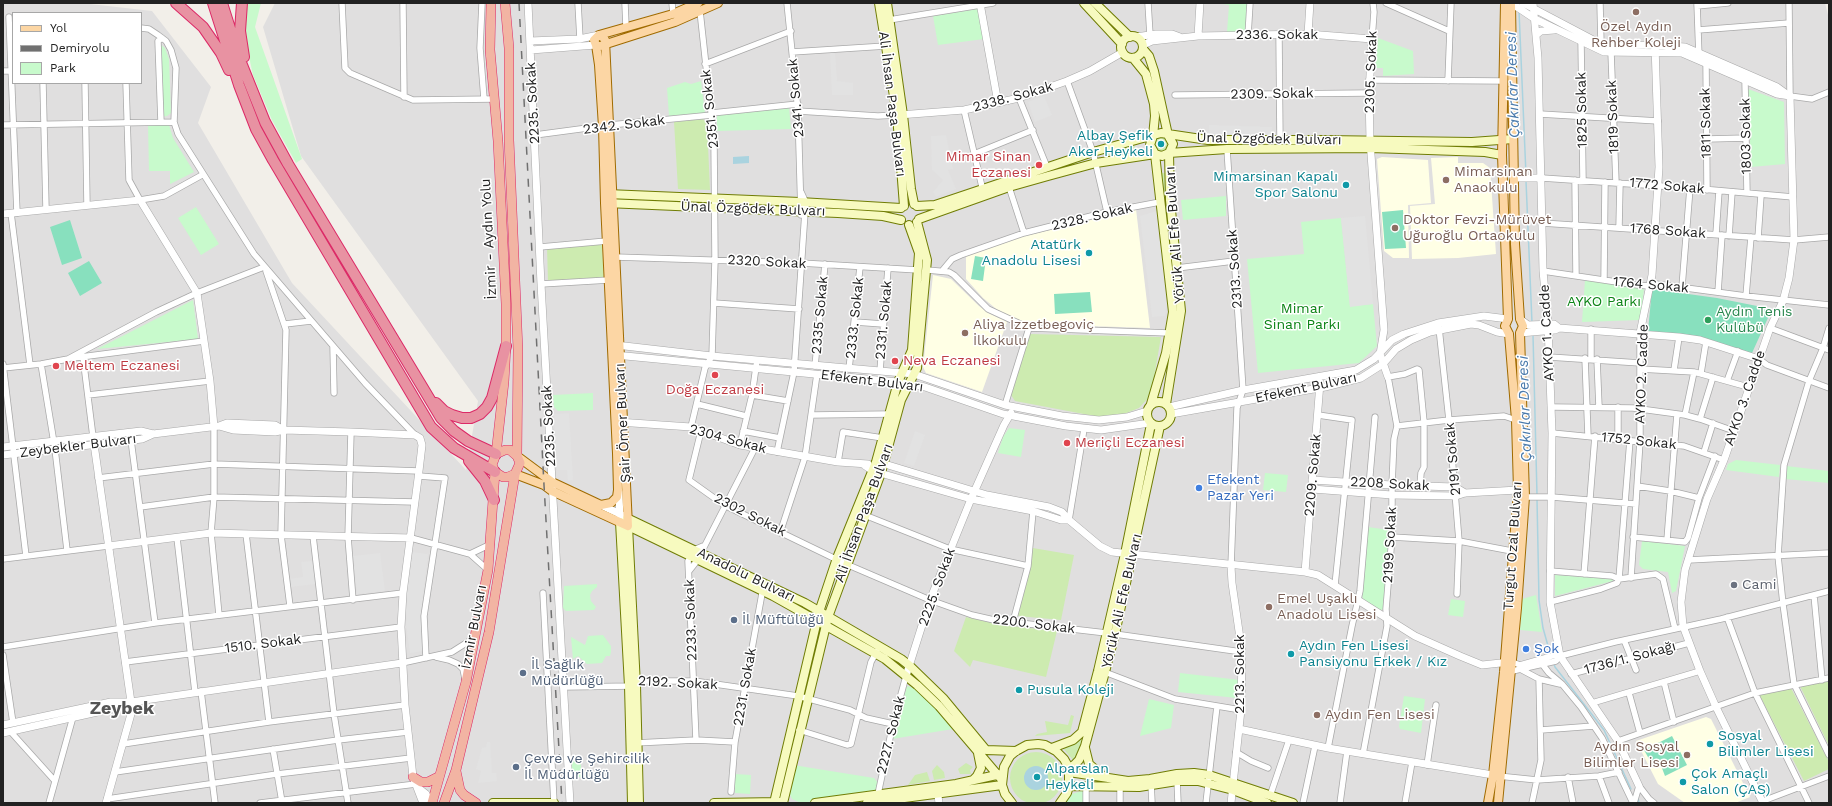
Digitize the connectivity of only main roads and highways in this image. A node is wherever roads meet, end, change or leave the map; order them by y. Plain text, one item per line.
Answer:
1 (176, 3) edge
2 (213, 3) edge
3 (222, 3) edge
4 (242, 3) edge
5 (491, 3) edge
6 (505, 3) edge
7 (718, 3) edge
8 (879, 3) edge
9 (887, 3) edge
10 (1084, 3) edge
11 (1095, 3) edge
12 (1510, 3) edge
13 (698, 6) edge
14 (674, 18) junction
15 (885, 21) junction
16 (490, 36) junction
17 (508, 36) junction
18 (1133, 37) junction
19 (600, 44) junction
20 (1143, 47) junction
21 (1122, 48) junction
22 (509, 56) junction
23 (491, 57) junction
24 (1133, 58) junction
25 (252, 92) junction
26 (900, 115) junction
27 (256, 129) junction
28 (1168, 135) junction
29 (1154, 136) junction
30 (1513, 139) junction
31 (1502, 140) junction
32 (1371, 144) junction
33 (1280, 145) junction
34 (1169, 153) junction
35 (1155, 154) junction
36 (1502, 155) junction
37 (983, 192) junction
38 (609, 199) junction
39 (715, 204) junction
40 (915, 205) junction
41 (902, 207) junction
42 (901, 220) junction
43 (915, 222) junction
44 (922, 270) junction
45 (1508, 319) junction
46 (1520, 319) junction
47 (1529, 329) junction
48 (1509, 334) junction
49 (616, 345) junction
50 (506, 346) junction
51 (423, 388) junction
52 (1149, 408) junction
53 (1169, 408) junction
54 (1519, 411) junction
55 (1520, 421) junction
56 (619, 422) junction
57 (1150, 423) junction
58 (1160, 426) junction
59 (454, 448) junction
60 (496, 454) junction
61 (517, 456) junction
62 (880, 463) junction
63 (495, 472) junction
64 (877, 472) junction
65 (515, 474) junction
66 (494, 500) junction
67 (601, 505) joint
68 (624, 520) junction
69 (645, 534) junction
70 (629, 547) junction
71 (1517, 552) junction
72 (698, 553) junction
73 (1129, 555) junction
74 (764, 587) junction
75 (819, 612) junction
76 (828, 617) junction
77 (816, 621) junction
78 (826, 625) junction
79 (877, 651) junction
80 (1102, 672) junction
81 (632, 683) junction
82 (634, 743) junction
83 (1085, 746) junction
84 (1052, 748) junction
85 (1016, 750) junction
86 (977, 751) junction
87 (456, 770) junction
88 (1069, 770) junction
89 (1497, 775) junction
90 (438, 777) junction
91 (1106, 778) junction
92 (1001, 779) junction
93 (973, 780) junction
94 (415, 782) road end
95 (1151, 783) junction
96 (1069, 786) junction
97 (937, 789) junction
98 (1268, 800) edge
99 (507, 802) edge
100 (431, 803) edge
101 (444, 803) edge
102 (476, 803) edge
103 (493, 803) edge
104 (554, 803) edge
105 (632, 803) edge
106 (639, 803) edge
107 (719, 803) edge
108 (777, 803) edge
109 (815, 803) edge
110 (867, 803) edge
111 (1012, 803) edge
112 (1060, 803) edge
113 (1293, 803) edge
114 (1488, 803) edge
115 (1498, 803) edge

1 - 27 highway
2 - 27 highway
3 - 25 highway
4 - 25 highway
5 - 16 highway, İzmir - Aydın Yolu
6 - 17 highway, İzmir - Aydın Yolu
7 - 13 main road
8 - 15 main road, Ali İhsan Paşa Bulvarı
9 - 15 main road, Ali İhsan Paşa Bulvarı
10 - 21 main road
11 - 18 main road
12 - 30 main road, Turgut Ozal Bulvarı
12 - 31 main road, Turgut Ozal Bulvarı
13 - 14 main road
14 - 19 main road
14 - 19 main road, Şair Ömer Bulvarı
15 - 26 main road, Ali İhsan Paşa Bulvarı
15 - 26 main road, Ali İhsan Paşa Bulvarı
16 - 17 highway
16 - 23 highway, İzmir - Aydın Yolu
17 - 22 highway, İzmir - Aydın Yolu
18 - 20 main road
18 - 21 main road
19 - 38 main road, Şair Ömer Bulvarı
20 - 24 main road
20 - 28 main road, Yörük Ali Efe Bulvarı
21 - 24 main road
22 - 23 highway
22 - 61 highway, İzmir - Aydın Yolu
23 - 50 highway, İzmir - Aydın Yolu
24 - 29 main road, Yörük Ali Efe Bulvarı
25 - 51 highway
26 - 40 main road, Ali İhsan Paşa Bulvarı
26 - 41 main road, Ali İhsan Paşa Bulvarı
27 - 59 highway
28 - 29 main road, Ünal Özgödek Bulvarı
28 - 33 main road, Ünal Özgödek Bulvarı
28 - 34 main road, Yörük Ali Efe Bulvarı
29 - 35 main road, Yörük Ali Efe Bulvarı
29 - 37 main road, Ünal Özgödek Bulvarı
30 - 31 main road, Ünal Özgödek Bulvarı
30 - 46 main road, Turgut Ozal Bulvarı
31 - 32 main road, Ünal Özgödek Bulvarı
31 - 36 main road, Turgut Ozal Bulvarı
32 - 33 main road, Ünal Özgödek Bulvarı
32 - 36 main road, Ünal Özgödek Bulvarı
33 - 34 main road, Ünal Özgödek Bulvarı
34 - 35 main road, Ünal Özgödek Bulvarı
34 - 53 main road, Yörük Ali Efe Bulvarı
35 - 37 main road, Ünal Özgödek Bulvarı
35 - 52 main road, Yörük Ali Efe Bulvarı
36 - 45 main road, Turgut Ozal Bulvarı
37 - 40 main road, Ünal Özgödek Bulvarı
37 - 43 main road, Ünal Özgödek Bulvarı
38 - 39 main road, Ünal Özgödek Bulvarı
38 - 49 main road, Şair Ömer Bulvarı
38 - 49 main road, Şair Ömer Bulvarı
39 - 41 main road, Ünal Özgödek Bulvarı
39 - 42 main road, Ünal Özgödek Bulvarı
40 - 41 main road
40 - 43 main road
41 - 42 main road
42 - 43 main road
43 - 44 main road, Ali İhsan Paşa Bulvarı
44 - 62 main road, Ali İhsan Paşa Bulvarı
44 - 62 main road, Ali İhsan Paşa Bulvarı
45 - 46 main road
45 - 48 main road, Turgut Ozal Bulvarı
46 - 47 main road, Turgut Ozal Bulvarı
47 - 48 main road, Efekent Bulvarı
47 - 54 main road, Turgut Ozal Bulvarı
48 - 54 main road, Turgut Ozal Bulvarı
49 - 56 main road, Şair Ömer Bulvarı
50 - 51 highway
50 - 60 highway, İzmir - Aydın Yolu
51 - 60 highway
52 - 53 main road
52 - 57 main road
53 - 58 main road
54 - 55 main road, Turgut Ozal Bulvarı
55 - 71 main road, Turgut Ozal Bulvarı
55 - 71 main road, Turgut Ozal Bulvarı
56 - 67 main road, Şair Ömer Bulvarı
56 - 68 main road, Şair Ömer Bulvarı
57 - 58 main road
57 - 73 main road, Yörük Ali Efe Bulvarı
58 - 73 main road, Yörük Ali Efe Bulvarı
59 - 63 highway
59 - 66 highway
60 - 61 highway
60 - 63 highway, İzmir - Aydın Yolu
61 - 65 highway, İzmir Bulvarı
61 - 67 main road, Anadolu Bulvarı
62 - 64 main road, Ali İhsan Paşa Bulvarı
63 - 65 highway
63 - 66 highway, İzmir Bulvarı
64 - 75 main road, Ali İhsan Paşa Bulvarı
64 - 76 main road, Ali İhsan Paşa Bulvarı
65 - 68 main road, Anadolu Bulvarı
65 - 87 highway, İzmir Bulvarı
66 - 90 highway, İzmir Bulvarı
68 - 69 main road, Anadolu Bulvarı
68 - 70 main road, Şair Ömer Bulvarı
68 - 72 main road, Anadolu Bulvarı
68 - 81 main road, Şair Ömer Bulvarı
69 - 70 main road
69 - 72 main road, Anadolu Bulvarı
70 - 81 main road, Şair Ömer Bulvarı
71 - 89 main road, Turgut Ozal Bulvarı
72 - 74 main road, Anadolu Bulvarı
73 - 80 main road, Yörük Ali Efe Bulvarı
74 - 75 main road, Anadolu Bulvarı
74 - 77 main road, Anadolu Bulvarı
75 - 76 main road, Anadolu Bulvarı
75 - 77 main road, Ali İhsan Paşa Bulvarı
76 - 78 main road, Ali İhsan Paşa Bulvarı
76 - 79 main road, Anadolu Bulvarı
77 - 78 main road, Anadolu Bulvarı
77 - 108 main road, Ali İhsan Paşa Bulvarı
78 - 79 main road, Anadolu Bulvarı
78 - 108 main road, Ali İhsan Paşa Bulvarı
79 - 85 main road, Anadolu Bulvarı
79 - 86 main road, Anadolu Bulvarı
80 - 83 main road, Yörük Ali Efe Bulvarı
80 - 84 main road, Yörük Ali Efe Bulvarı
81 - 82 main road, Şair Ömer Bulvarı
82 - 105 main road, Şair Ömer Bulvarı
82 - 106 main road, Şair Ömer Bulvarı
83 - 88 main road, Yörük Ali Efe Bulvarı
83 - 91 main road
84 - 85 main road
84 - 88 main road
85 - 92 main road
86 - 92 main road, Anadolu Bulvarı
86 - 93 main road
87 - 101 highway, İzmir Bulvarı
87 - 102 highway
88 - 91 main road
88 - 96 main road
89 - 114 main road, Turgut Ozal Bulvarı
89 - 115 main road, Turgut Ozal Bulvarı
90 - 94 highway
90 - 100 highway, İzmir Bulvarı
91 - 95 main road
92 - 93 main road
92 - 97 main road
92 - 111 main road, Anadolu Bulvarı
93 - 97 main road
95 - 96 main road
95 - 98 main road
96 - 112 main road
97 - 109 main road
97 - 110 main road
98 - 113 main road
99 - 103 main road
99 - 104 main road
107 - 108 main road

